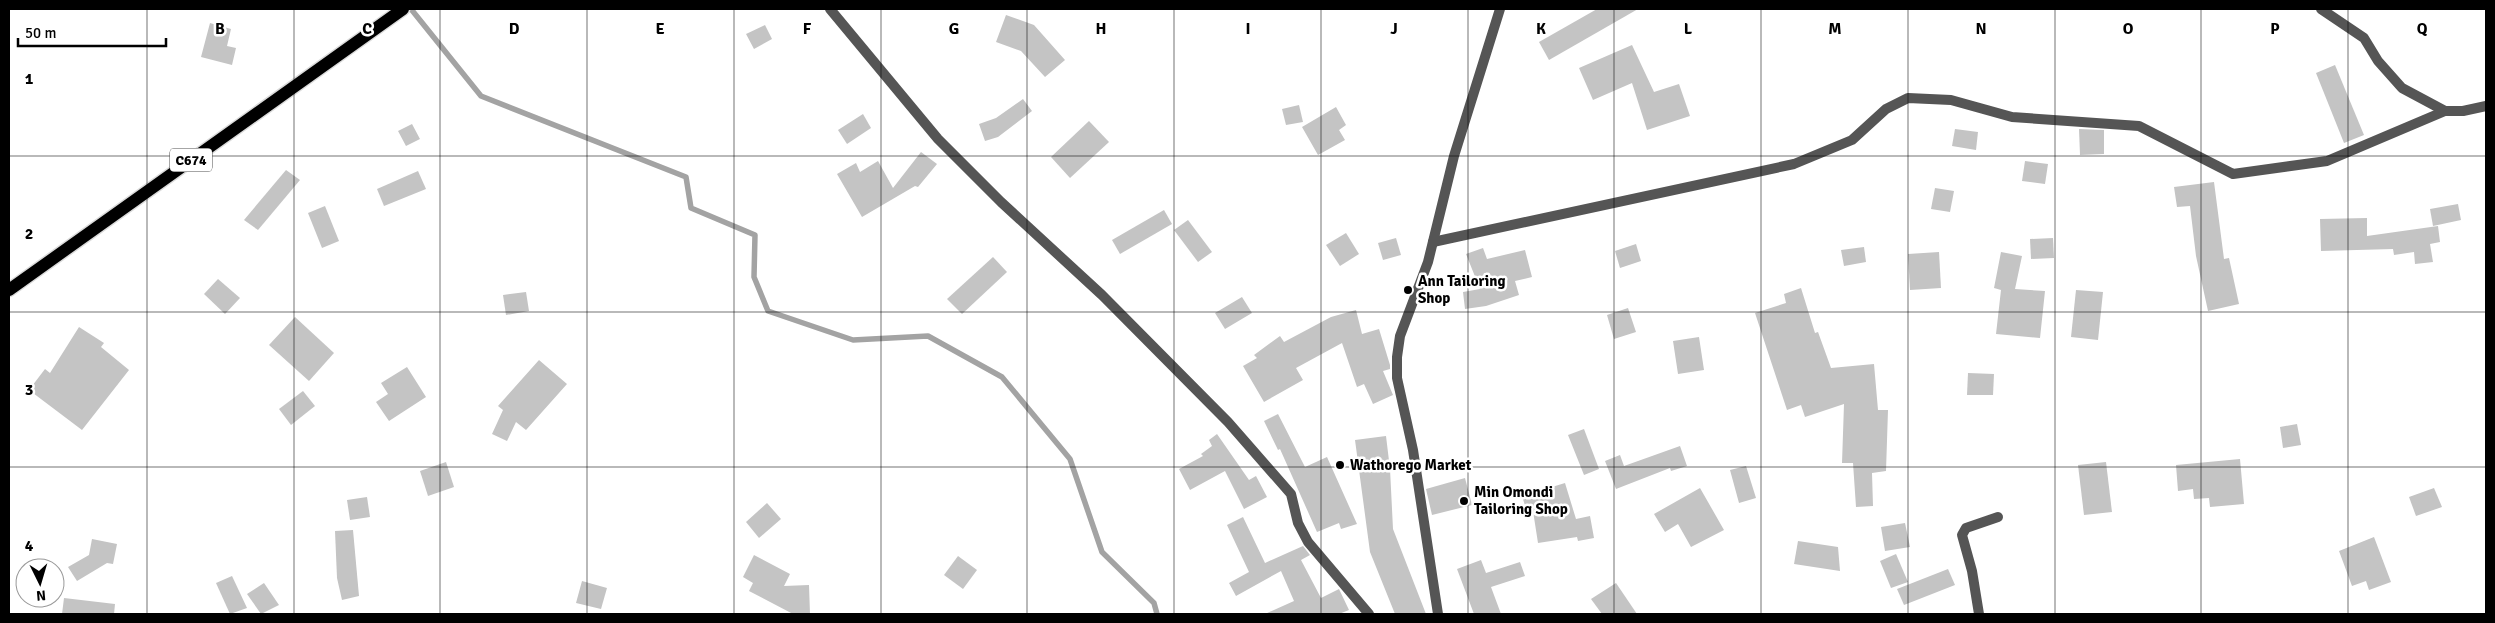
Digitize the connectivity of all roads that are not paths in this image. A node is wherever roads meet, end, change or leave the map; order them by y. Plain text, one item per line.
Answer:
1 (403, 9) edge
2 (830, 9) edge
3 (1500, 9) edge
4 (2321, 9) edge
5 (2486, 106) edge
6 (2444, 111) junction
7 (1433, 242) junction
8 (9, 290) edge
9 (1998, 517) dead end
10 (1370, 614) edge
11 (1438, 614) edge
12 (1979, 614) edge

1 - 8 main road, C674
2 - 10 street
3 - 7 street
4 - 6 street
5 - 6 street
6 - 7 street
7 - 11 street
9 - 12 street

